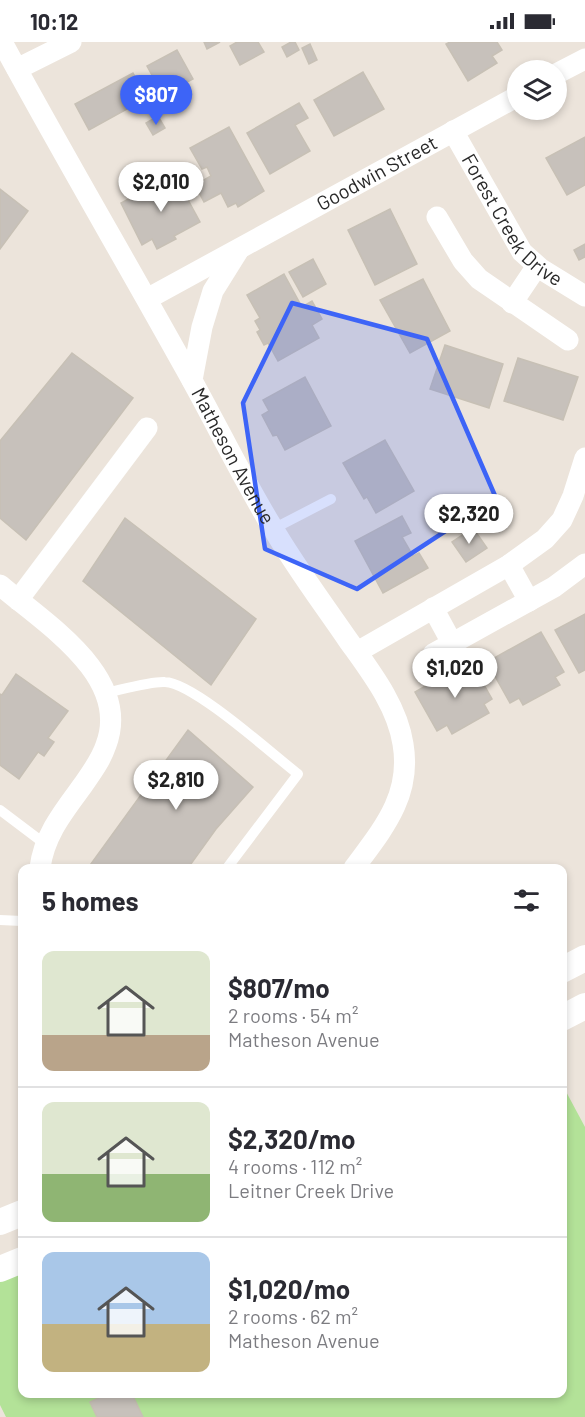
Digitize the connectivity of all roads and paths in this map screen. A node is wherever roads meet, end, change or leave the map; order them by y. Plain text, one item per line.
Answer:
1 (2, 42) edge
2 (71, 42) edge
3 (585, 59) edge
4 (567, 68) edge
5 (17, 69) junction
6 (507, 102) edge
7 (453, 131) junction
8 (437, 217) dead end
9 (238, 250) junction
10 (537, 266) junction
11 (585, 296) edge
12 (147, 299) junction
13 (512, 303) junction
14 (568, 340) dead end
15 (192, 381) junction
16 (147, 428) dead end
17 (585, 458) edge
18 (331, 499) dead end
19 (273, 529) junction
20 (585, 564) edge
21 (508, 565) junction
22 (0, 585) edge
23 (18, 600) junction
24 (529, 601) junction
25 (433, 608) junction
26 (452, 643) junction
27 (357, 652) junction
28 (433, 654) dead end
29 (105, 693) junction
30 (0, 810) edge
31 (45, 844) junction
32 (40, 864) edge
33 (230, 864) edge
34 (357, 864) edge
35 (0, 920) edge
36 (18, 921) edge
37 (585, 958) edge
38 (567, 967) edge
39 (585, 1005) edge
40 (567, 1015) edge
41 (18, 1215) edge
42 (0, 1222) edge
43 (18, 1262) edge
44 (0, 1269) edge

1 - 5 street, Matheson Avenue
2 - 5 street
3 - 4 street
5 - 12 street, Matheson Avenue
6 - 7 street, Goodwin Street
7 - 9 street, Goodwin Street
7 - 10 street, Forest Creek Drive
8 - 13 street
9 - 12 street, Goodwin Street
9 - 15 street, Goodwin Street
10 - 11 street, Forest Creek Drive
10 - 13 street
12 - 15 street, Matheson Avenue
13 - 14 street
15 - 19 street, Matheson Avenue
16 - 23 street
17 - 21 street
18 - 19 lane
19 - 27 street, Matheson Avenue
20 - 24 street
21 - 24 street
21 - 25 street
22 - 23 street
23 - 29 street
24 - 26 street
25 - 26 street
25 - 27 street
26 - 28 street
27 - 34 street, Matheson Avenue
29 - 31 street
29 - 33 lane
30 - 31 lane
31 - 32 street
35 - 36 lane
37 - 38 street
39 - 40 street
41 - 42 street
43 - 44 street

